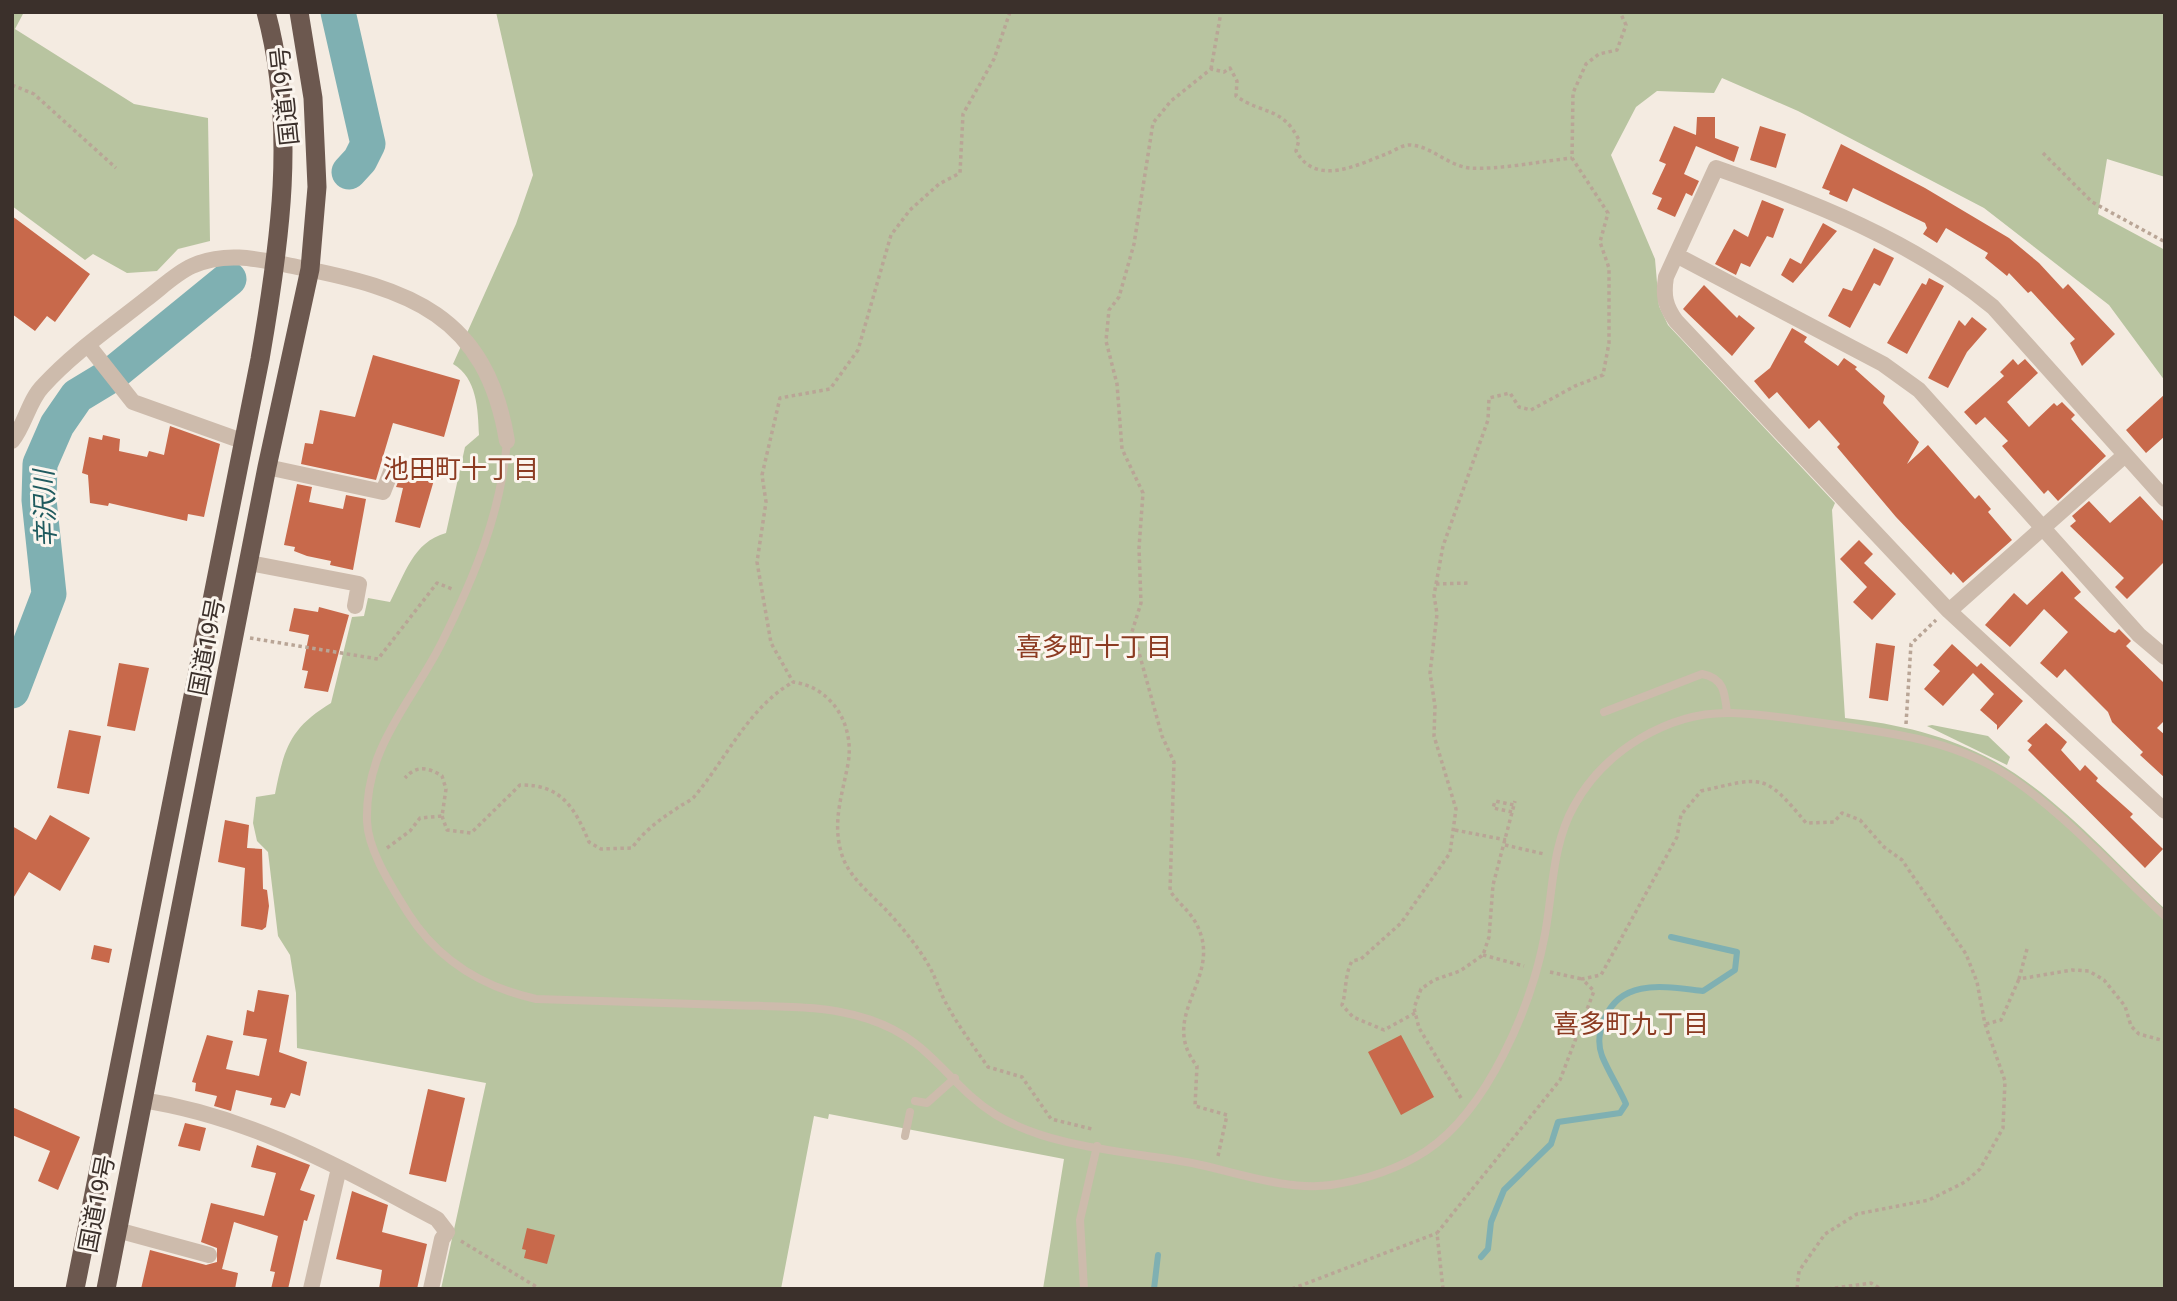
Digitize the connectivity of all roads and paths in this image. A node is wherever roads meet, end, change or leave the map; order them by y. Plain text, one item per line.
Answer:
1 (266, 12) edge
2 (299, 12) edge
3 (1010, 12) edge
4 (1221, 12) edge
5 (1620, 12) edge
6 (1211, 69) junction
7 (12, 85) edge
8 (2043, 153) dead end
9 (1572, 158) junction
10 (116, 168) dead end
11 (2165, 242) edge
12 (1676, 255) junction
13 (276, 262) junction
14 (310, 269) junction
15 (88, 345) junction
16 (12, 441) edge
17 (242, 441) junction
18 (507, 441) joint
19 (2124, 455) junction
20 (394, 464) dead end
21 (267, 467) junction
22 (2165, 499) edge
23 (2043, 530) junction
24 (249, 563) junction
25 (1469, 583) dead end
26 (1436, 584) junction
27 (454, 590) dead end
28 (355, 606) dead end
29 (1950, 611) junction
30 (234, 636) junction
31 (2165, 657) edge
32 (793, 682) junction
33 (1604, 712) dead end
34 (1727, 713) junction
35 (1905, 735) junction
36 (405, 778) dead end
37 (2165, 811) edge
38 (1512, 813) junction
39 (442, 816) junction
40 (1455, 831) junction
41 (1506, 843) junction
42 (386, 849) dead end
43 (1544, 854) dead end
44 (2165, 916) edge
45 (2026, 949) dead end
46 (1483, 955) junction
47 (1524, 966) dead end
48 (1550, 972) dead end
49 (1582, 979) junction
50 (2019, 979) junction
51 (1415, 1013) junction
52 (1985, 1024) junction
53 (2165, 1041) edge
54 (955, 1078) junction
55 (142, 1100) junction
56 (915, 1101) dead end
57 (1471, 1105) junction
58 (909, 1112) dead end
59 (1091, 1129) dead end
60 (905, 1136) dead end
61 (1097, 1146) junction
62 (1217, 1157) dead end
63 (339, 1168) junction
64 (117, 1230) junction
65 (447, 1232) junction
66 (1437, 1233) junction
67 (209, 1255) dead end
68 (75, 1289) edge
69 (106, 1289) edge
70 (311, 1289) edge
71 (431, 1289) edge
72 (540, 1289) edge
73 (1084, 1289) edge
74 (1292, 1289) edge
75 (1443, 1289) edge
76 (1797, 1289) edge
77 (1828, 1289) edge
78 (1881, 1289) edge

1 - 13 highway, 国道19号
2 - 14 highway, 国道19号
3 - 32 path
4 - 6 path
5 - 9 path
6 - 9 path
6 - 62 path
7 - 10 path
8 - 11 path
9 - 26 path
12 - 19 street
12 - 23 street
12 - 29 street
13 - 14 street
13 - 15 street
13 - 17 highway, 国道19号
14 - 18 street
14 - 21 highway, 国道19号
15 - 16 street
15 - 17 street
17 - 68 highway, 国道19号
18 - 54 lane
19 - 22 street
19 - 23 street
20 - 21 street
21 - 24 highway, 国道19号
23 - 29 street
23 - 31 street
24 - 28 street
24 - 30 highway, 国道19号
25 - 26 path
26 - 40 path
27 - 30 path
29 - 35 path
29 - 37 street
30 - 55 highway, 国道19号
32 - 39 path
32 - 59 path
33 - 34 lane
34 - 35 lane
34 - 57 lane
35 - 44 lane
36 - 39 path
38 - 38 path
38 - 41 path
39 - 42 path
40 - 41 path
40 - 51 path
41 - 43 path
41 - 46 path
45 - 50 path
46 - 47 path
46 - 51 path
48 - 49 path
49 - 52 path
49 - 66 path
50 - 52 path
50 - 53 path
51 - 57 path
52 - 76 path
54 - 56 lane
54 - 61 lane
55 - 63 street
55 - 64 highway, 国道19号
57 - 61 lane
58 - 60 lane
61 - 73 lane
63 - 65 street
63 - 70 street
64 - 67 street
64 - 69 highway, 国道19号
65 - 71 street
65 - 72 path
66 - 74 path
66 - 75 path
77 - 78 path

